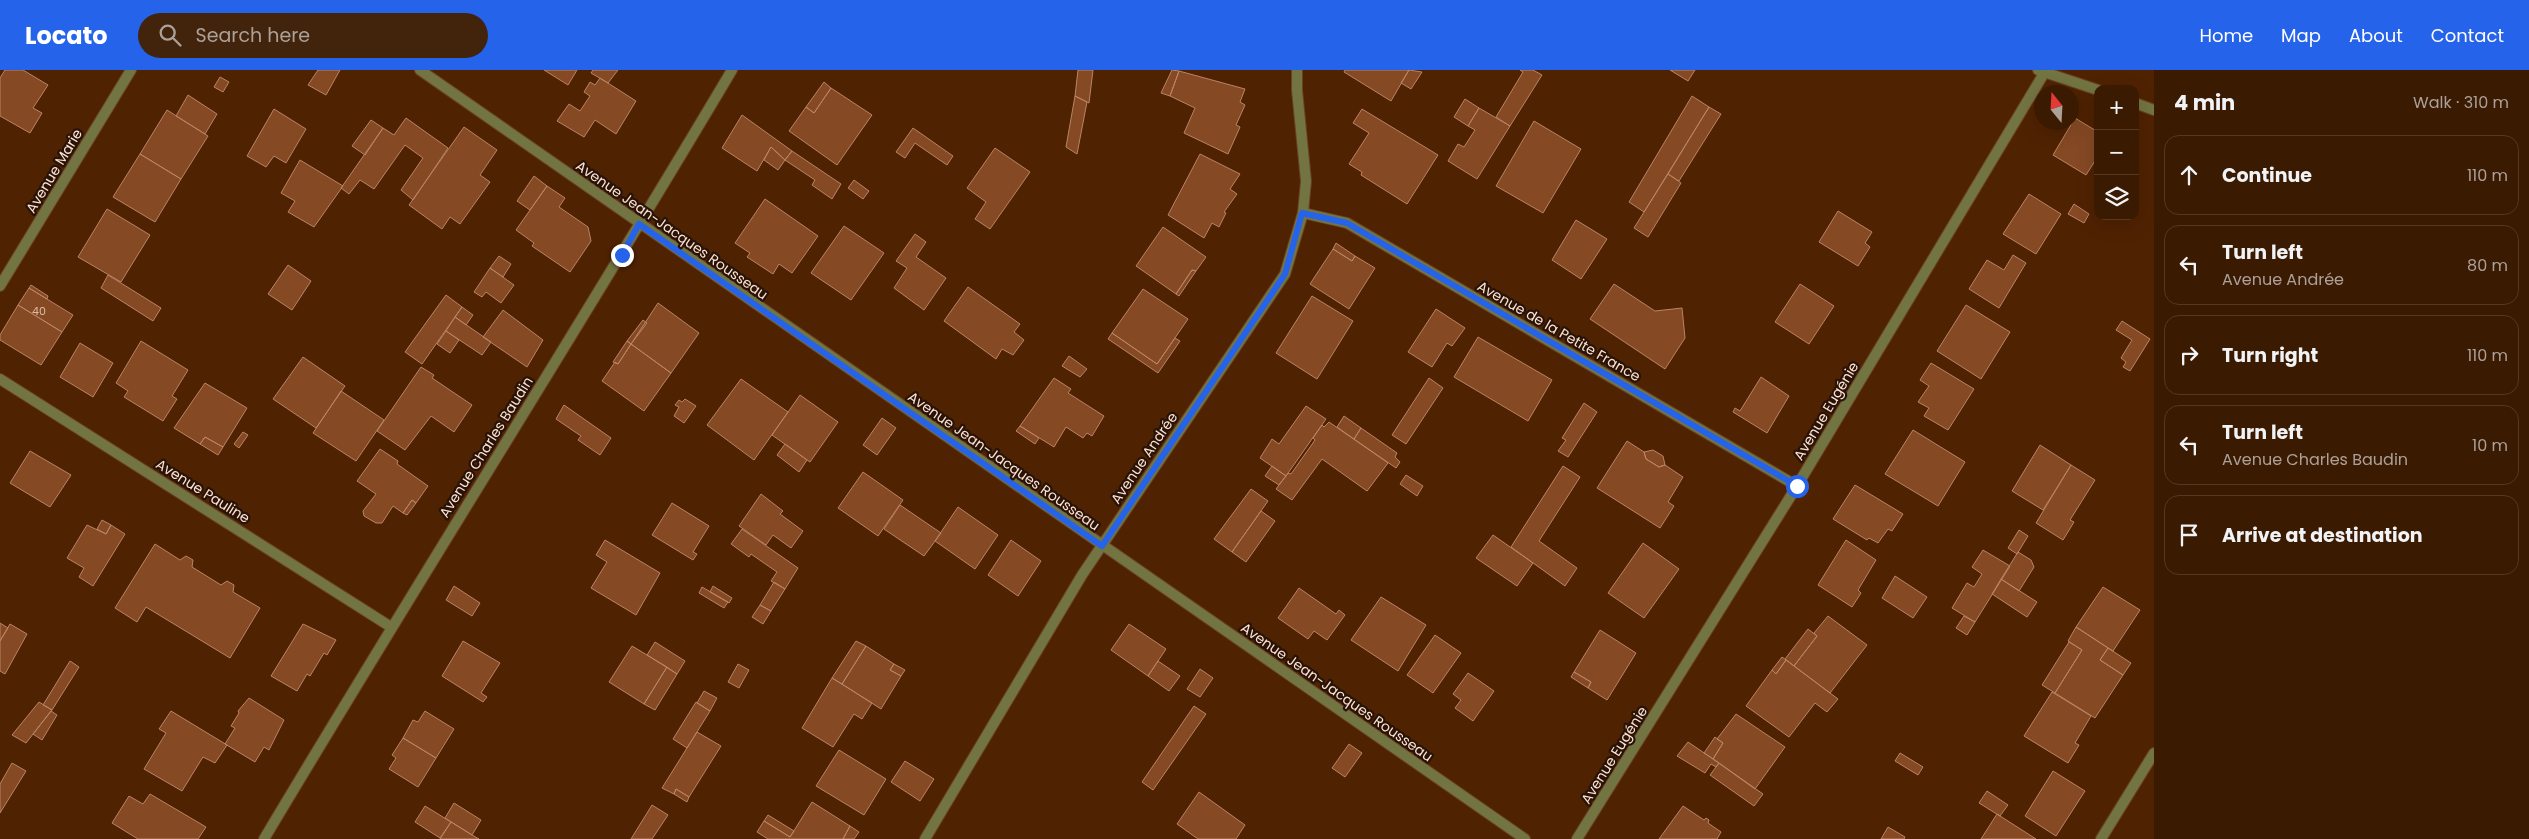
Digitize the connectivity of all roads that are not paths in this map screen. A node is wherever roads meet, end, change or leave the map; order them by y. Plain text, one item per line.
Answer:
1 (131, 70) edge
2 (420, 70) edge
3 (732, 70) edge
4 (1297, 70) edge
5 (2043, 71) edge
6 (2094, 89) edge
7 (2139, 104) edge
8 (2154, 110) edge
9 (1302, 213) junction
10 (639, 224) junction
11 (0, 286) edge
12 (0, 379) edge
13 (1797, 486) junction
14 (1102, 546) junction
15 (391, 627) junction
16 (2154, 753) edge
17 (264, 839) edge
18 (925, 839) edge
19 (1525, 839) edge
20 (1578, 839) edge
21 (2101, 839) edge

1 - 11 street, Avenue Marie
2 - 10 street, Avenue Jean-Jacques Rousseau
3 - 10 street, Avenue Charles Baudin
4 - 9 street, Avenue Andrée
5 - 6 street
5 - 13 street, Avenue Eugénie
7 - 8 street
9 - 13 street, Avenue de la Petite France
9 - 14 street, Avenue Andrée
10 - 14 street, Avenue Jean-Jacques Rousseau
10 - 15 street, Avenue Charles Baudin
12 - 15 street, Avenue Pauline
13 - 20 street, Avenue Eugénie
14 - 18 street, Avenue Andrée
14 - 19 street, Avenue Jean-Jacques Rousseau
15 - 17 street, Avenue Charles Baudin
16 - 21 street

